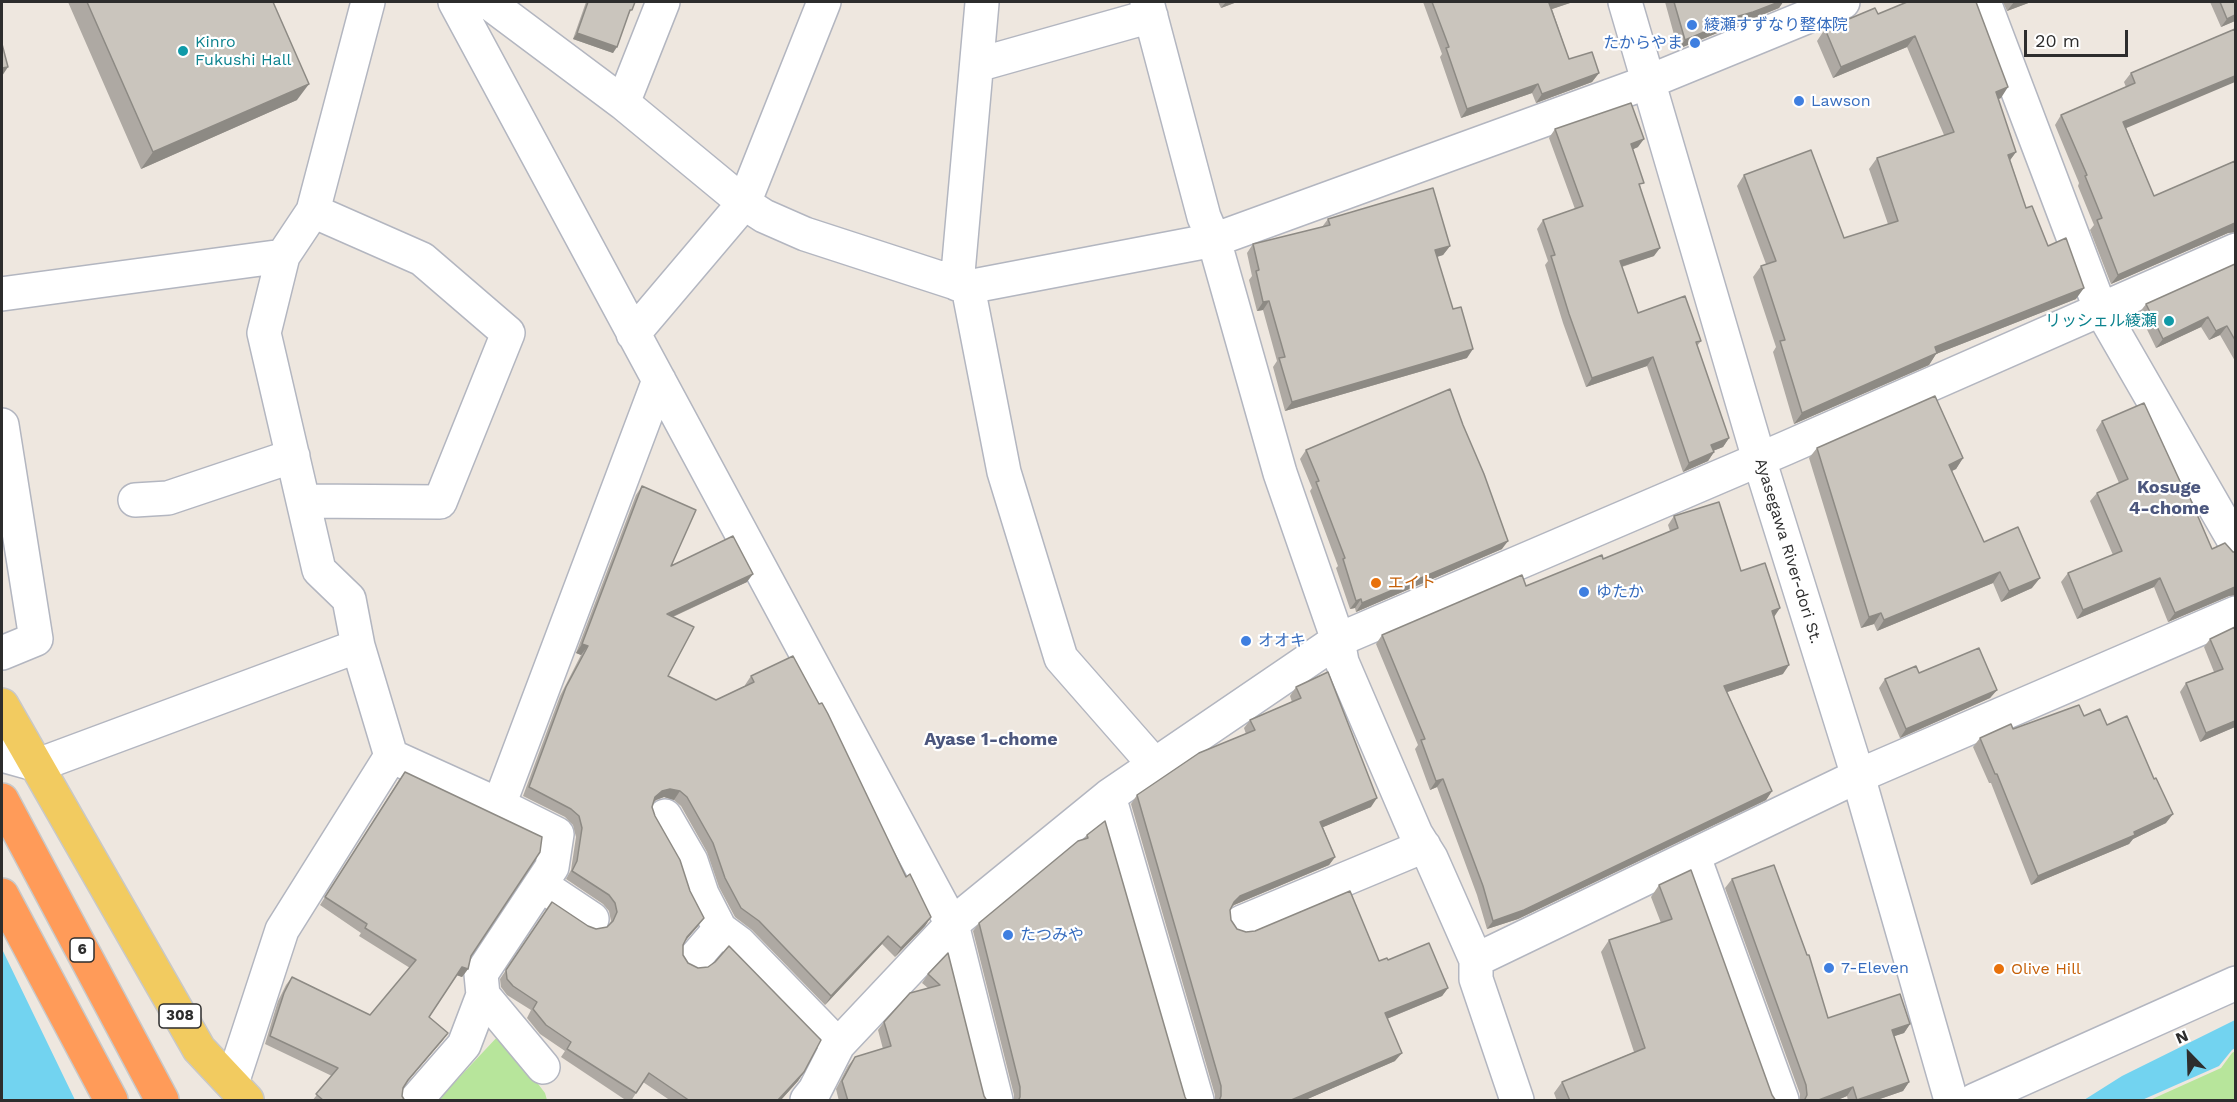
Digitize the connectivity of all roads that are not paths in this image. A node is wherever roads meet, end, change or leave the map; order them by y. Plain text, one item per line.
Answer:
1 (368, 2) edge
2 (455, 2) edge
3 (663, 2) edge
4 (824, 2) edge
5 (1625, 2) edge
6 (1843, 2) edge
7 (1984, 2) edge
8 (982, 3) dead end
9 (503, 6) edge
10 (1149, 9) edge
11 (977, 65) junction
12 (1648, 82) junction
13 (623, 103) junction
14 (744, 203) junction
15 (313, 211) junction
16 (1214, 240) junction
17 (2235, 250) edge
18 (283, 256) junction
19 (962, 286) junction
20 (2, 294) edge
21 (2100, 308) junction
22 (633, 334) junction
23 (659, 380) junction
24 (2, 425) edge
25 (293, 456) junction
26 (1759, 459) junction
27 (135, 500) dead end
28 (303, 501) junction
29 (2235, 544) edge
30 (2235, 613) edge
31 (1338, 640) junction
32 (358, 646) junction
33 (2, 653) edge
34 (2, 705) edge
35 (2, 754) edge
36 (391, 756) junction
37 (1154, 764) junction
38 (38, 765) junction
39 (1858, 776) junction
40 (1108, 796) junction
41 (2, 800) edge
42 (499, 805) junction
43 (665, 816) dead end
44 (1424, 846) junction
45 (1694, 857) junction
46 (540, 885) junction
47 (2, 895) edge
48 (592, 919) dead end
49 (1242, 921) dead end
50 (952, 924) junction
51 (720, 929) junction
52 (694, 958) dead end
53 (1476, 960) junction
54 (2235, 983) edge
55 (483, 995) junction
56 (838, 1045) junction
57 (543, 1067) dead end
58 (240, 1092) edge
59 (813, 1097) edge
60 (111, 1101) edge
61 (162, 1101) edge
62 (416, 1101) edge
63 (996, 1101) edge
64 (1197, 1101) edge
65 (1517, 1101) edge
66 (1782, 1101) edge
67 (1951, 1101) edge
68 (1975, 1101) edge

1 - 15 street
2 - 22 street
3 - 13 street
4 - 14 street
5 - 12 street, Ayasegawa River-dori St.
6 - 12 street
7 - 21 street
8 - 11 street
9 - 13 street
10 - 11 street
10 - 16 street
11 - 19 street
12 - 16 street
12 - 26 street, Ayasegawa River-dori St.
13 - 14 street
14 - 19 street
14 - 22 street
15 - 18 street
15 - 28 street
16 - 19 street
16 - 31 street
17 - 21 street
18 - 20 street
18 - 25 street
19 - 37 street
21 - 26 street
21 - 29 street
22 - 23 street
23 - 42 street
23 - 50 street
24 - 33 street
25 - 27 street
25 - 28 street
26 - 31 street
26 - 39 street, Ayasegawa River-dori St.
28 - 32 street
30 - 39 street
31 - 37 street
31 - 44 street
32 - 36 street
32 - 38 street
34 - 38 main road
35 - 38 street
36 - 42 street
36 - 58 street
37 - 40 street
38 - 58 main road, 308
39 - 45 street
39 - 67 street, Ayasegawa River-dori St.
40 - 50 street
40 - 64 street
41 - 61 highway, 6
42 - 46 street
43 - 51 street
44 - 49 street
44 - 53 street
45 - 53 street
45 - 66 street
46 - 48 street
46 - 55 street
47 - 60 highway
50 - 56 street
50 - 63 street
51 - 52 street
51 - 56 street
53 - 65 street
54 - 68 street
55 - 57 street
55 - 62 street
56 - 59 street

